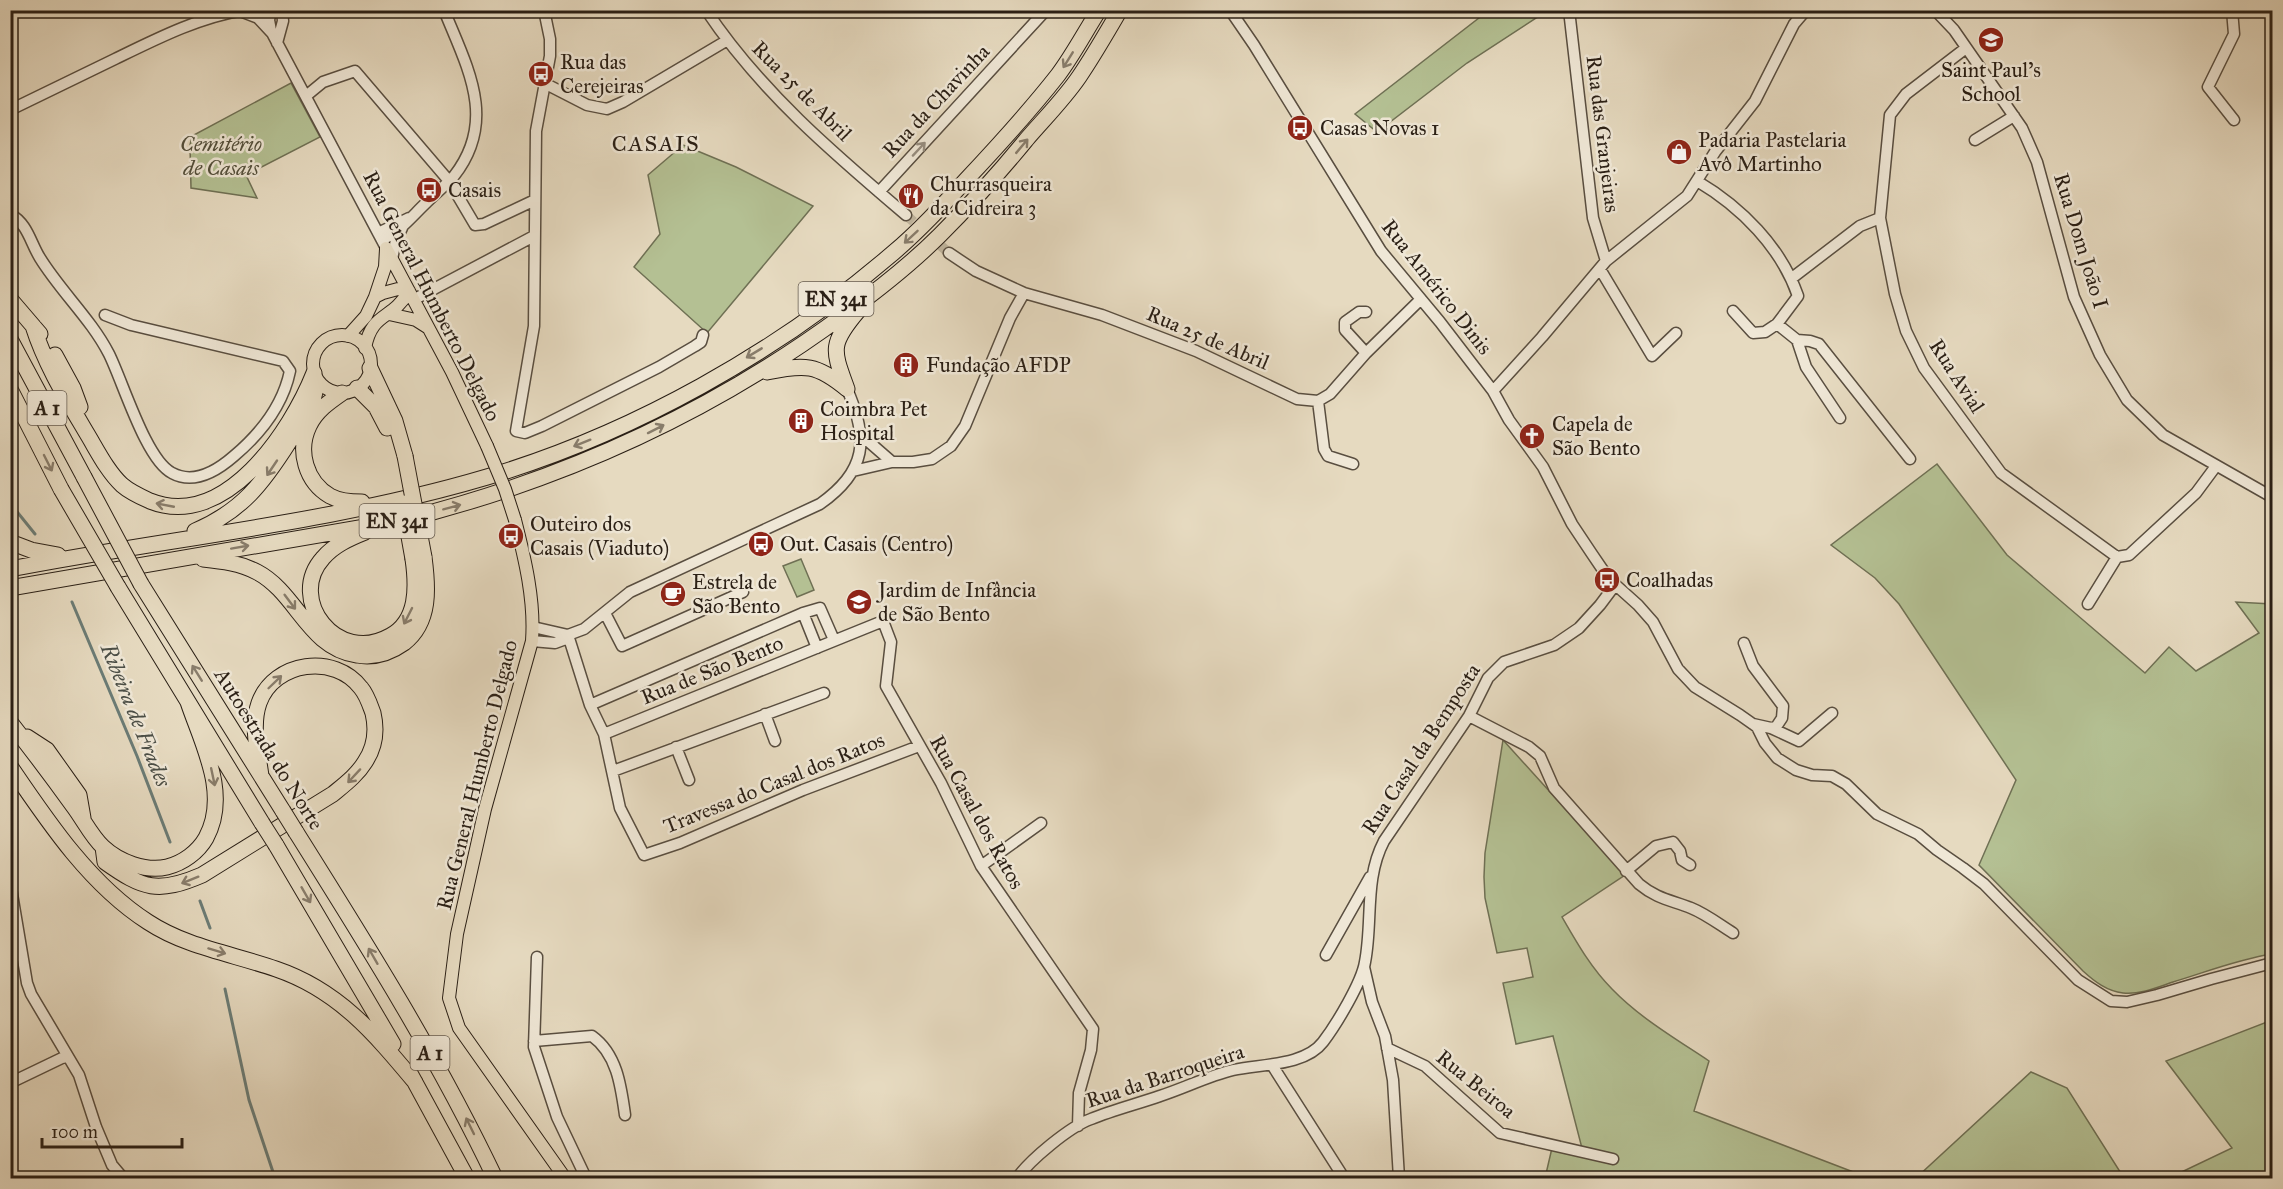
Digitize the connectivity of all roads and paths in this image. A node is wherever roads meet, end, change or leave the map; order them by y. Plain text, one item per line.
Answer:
1 (244, 10) edge
2 (271, 10) edge
3 (282, 10) edge
4 (444, 10) edge
5 (544, 10) edge
6 (706, 10) edge
7 (1046, 10) edge
8 (1099, 10) edge
9 (1120, 10) edge
10 (1230, 10) edge
11 (1569, 10) edge
12 (1806, 10) edge
13 (1935, 10) edge
14 (2232, 10) edge
15 (240, 11) edge
16 (275, 38) junction
17 (726, 40) junction
18 (1966, 48) junction
19 (546, 84) junction
20 (306, 96) junction
21 (10, 110) edge
22 (2014, 116) junction
23 (2234, 120) dead end
24 (1975, 140) dead end
25 (452, 177) junction
26 (1697, 181) junction
27 (879, 192) junction
28 (535, 200) junction
29 (10, 214) edge
30 (906, 215) tunnel mouth
31 (369, 216) junction
32 (1880, 218) junction
33 (400, 225) junction
34 (534, 236) junction
35 (384, 245) junction
36 (949, 253) tunnel mouth
37 (1603, 265) junction
38 (1791, 278) junction
39 (1024, 293) junction
40 (872, 294) junction
41 (411, 296) junction
42 (375, 297) junction
43 (10, 299) edge
44 (1421, 299) junction
45 (1733, 311) dead end
46 (1366, 312) dead end
47 (389, 314) junction
48 (105, 315) dead end
49 (1777, 324) junction
50 (428, 327) junction
51 (1676, 333) dead end
52 (703, 335) dead end
53 (348, 336) junction
54 (10, 339) edge
55 (1797, 340) junction
56 (365, 348) junction
57 (1366, 353) junction
58 (370, 368) junction
59 (758, 373) junction
60 (316, 377) junction
61 (10, 388) edge
62 (847, 389) junction
63 (349, 390) junction
64 (1493, 391) junction
65 (1318, 401) junction
66 (1840, 418) dead end
67 (861, 435) junction
68 (876, 449) junction
69 (400, 458) junction
70 (1910, 459) dead end
71 (892, 462) junction
72 (1353, 464) dead end
73 (873, 466) junction
74 (2216, 466) junction
75 (853, 471) junction
76 (2272, 497) edge
77 (389, 501) junction
78 (394, 522) junction
79 (164, 541) junction
80 (10, 542) edge
81 (73, 557) junction
82 (183, 557) junction
83 (2117, 557) junction
84 (418, 558) junction
85 (10, 568) edge
86 (34, 584) junction
87 (1615, 585) junction
88 (10, 588) edge
89 (743, 592) dead end
90 (10, 597) edge
91 (2088, 604) dead end
92 (605, 613) junction
93 (803, 613) junction
94 (533, 627) junction
95 (568, 635) junction
96 (834, 640) junction
97 (532, 641) junction
98 (1744, 643) dead end
99 (817, 648) junction
100 (824, 693) dead end
101 (188, 702) junction
102 (590, 705) junction
103 (1832, 713) dead end
104 (765, 714) junction
105 (1469, 716) junction
106 (1753, 724) junction
107 (14, 727) edge
108 (1771, 728) junction
109 (604, 734) junction
110 (776, 741) dead end
111 (919, 746) junction
112 (676, 747) junction
113 (10, 757) edge
114 (10, 766) edge
115 (613, 771) junction
116 (261, 776) junction
117 (689, 780) dead end
118 (10, 784) edge
119 (1041, 824) dead end
120 (60, 836) junction
121 (103, 847) junction
122 (1690, 865) dead end
123 (981, 866) junction
124 (1373, 869) junction
125 (1626, 871) junction
126 (10, 882) edge
127 (1733, 933) dead end
128 (1326, 955) dead end
129 (537, 957) dead end
130 (2272, 963) edge
131 (1365, 965) junction
132 (534, 1041) junction
133 (1387, 1048) junction
134 (67, 1057) junction
135 (1272, 1065) junction
136 (415, 1082) junction
137 (10, 1083) edge
138 (625, 1115) dead end
139 (1078, 1126) junction
140 (1613, 1159) dead end
141 (10, 1172) edge
142 (11, 1179) edge
143 (123, 1179) edge
144 (467, 1179) edge
145 (495, 1179) edge
146 (565, 1179) edge
147 (586, 1179) edge
148 (1017, 1179) edge
149 (1344, 1179) edge
150 (1399, 1179) edge

1 - 15 street
2 - 16 street
3 - 16 street
4 - 25 street
5 - 19 street
6 - 17 street, Rua 25 de Abril
27 -> 7 street, Rua da Chavinha
8 -> 77 highway, EN 341
40 -> 9 highway, EN 341
10 - 44 street, Rua Américo Dinis
11 - 37 street, Rua das Granjeiras
12 - 26 street
13 - 18 street, Rua Dom João I
14 - 23 street
15 - 16 street, Rua General Humberto Delgado
15 - 21 street
16 - 20 street, Rua General Humberto Delgado
17 - 19 street
17 - 27 street, Rua 25 de Abril
18 - 22 street, Rua Dom João I
18 - 32 street, Rua Avial
19 - 28 street
20 - 25 street
20 - 31 street, Rua General Humberto Delgado
22 - 24 street
22 - 74 street, Rua Dom João I
25 - 28 street
25 - 33 street
26 - 37 street
26 - 38 street
27 - 30 street, Rua 25 de Abril
28 - 34 street
29 - 48 street
31 - 33 street
31 - 35 street, Rua General Humberto Delgado
32 - 38 street
32 - 83 street, Rua Avial
33 - 35 street
33 - 35 street
34 - 41 street
34 - 52 street
35 - 41 main road, Rua General Humberto Delgado
35 - 42 main road
36 - 39 street, Rua 25 de Abril
37 - 51 street, Rua das Granjeiras
37 - 64 street
38 - 49 street
39 - 65 street, Rua 25 de Abril
39 - 71 street
40 - 59 highway, EN 341
40 - 62 highway
41 - 42 main road
41 - 47 main road
41 - 50 main road, Rua General Humberto Delgado
42 - 53 main road
60 -> 43 highway
44 - 57 street
44 - 64 street, Rua Américo Dinis
45 - 49 street
46 - 57 street
47 - 50 main road
47 - 56 main road
49 - 55 street
50 - 94 main road, Rua General Humberto Delgado, bridge
53 - 56 main road
53 - 60 main road
116 -> 54 highway, Autoestrada do Norte / A 1, bridge
55 - 66 street
55 - 70 street
56 - 58 main road
57 - 65 street
58 - 63 main road
58 - 69 highway
59 - 62 highway
78 -> 59 highway, EN 341
60 - 63 main road
60 -> 79 highway
61 -> 101 highway, Autoestrada do Norte / A 1, bridge
62 - 67 street
63 - 69 highway
63 - 77 highway
64 - 87 street, Rua Américo Dinis
65 - 72 street
67 - 68 street
67 - 75 street
68 - 71 street
68 - 73 street
69 - 84 highway, bridge
71 - 73 street
73 - 75 street
74 - 76 street, Rua Dom João I
74 - 83 street
75 - 92 street
77 - 79 highway, EN 341
82 -> 78 highway, EN 341
84 -> 78 highway
79 - 81 highway, EN 341
80 - 81 highway
81 - 85 highway, EN 341
82 -> 84 highway
82 - 86 highway, EN 341
83 - 91 street
86 - 88 highway, EN 341
86 - 90 highway
87 - 105 street, Rua Casal da Bemposta
87 - 106 street, Rua Américo Dinis
89 - 92 street
92 - 95 street
93 - 96 street
93 - 99 street
93 - 102 street
94 - 95 street
94 - 97 main road, Rua General Humberto Delgado
95 - 97 street
95 - 102 street
96 - 99 street, Rua de São Bento
96 - 111 street, Rua Casal dos Ratos
97 - 146 main road, Rua General Humberto Delgado
98 - 108 street
99 - 109 street, Rua de São Bento
100 - 104 street
101 -> 121 highway
101 -> 136 highway, Autoestrada do Norte / A 1, bridge
102 - 109 street
103 - 108 street
104 - 110 street
104 - 112 street
105 - 124 street, Rua Casal da Bemposta
105 - 125 street
106 - 108 street
106 - 130 street
107 - 121 highway
109 - 115 street
111 - 115 street, Travessa do Casal dos Ratos
111 - 123 street, Rua Casal dos Ratos
112 - 115 street
112 - 117 street
113 - 120 highway
114 - 120 highway
116 -> 121 highway
145 -> 116 highway, Autoestrada do Norte / A 1, bridge
118 - 120 highway
119 - 123 street
120 -> 136 highway
122 - 125 street
123 - 139 street, Rua Casal dos Ratos
124 - 128 street
124 - 131 street, Rua Casal da Bemposta
125 - 127 street
126 - 134 street
129 - 132 street
131 - 133 street
131 - 135 street, Rua da Barroqueira
132 - 138 street
132 - 147 street
133 - 140 street, Rua Beiroa
133 - 150 street
134 - 137 street
134 - 143 street
135 - 139 street, Rua da Barroqueira
135 - 149 street
136 - 144 highway, Autoestrada do Norte / A 1
139 - 148 street, Rua da Barroqueira
141 - 142 street

